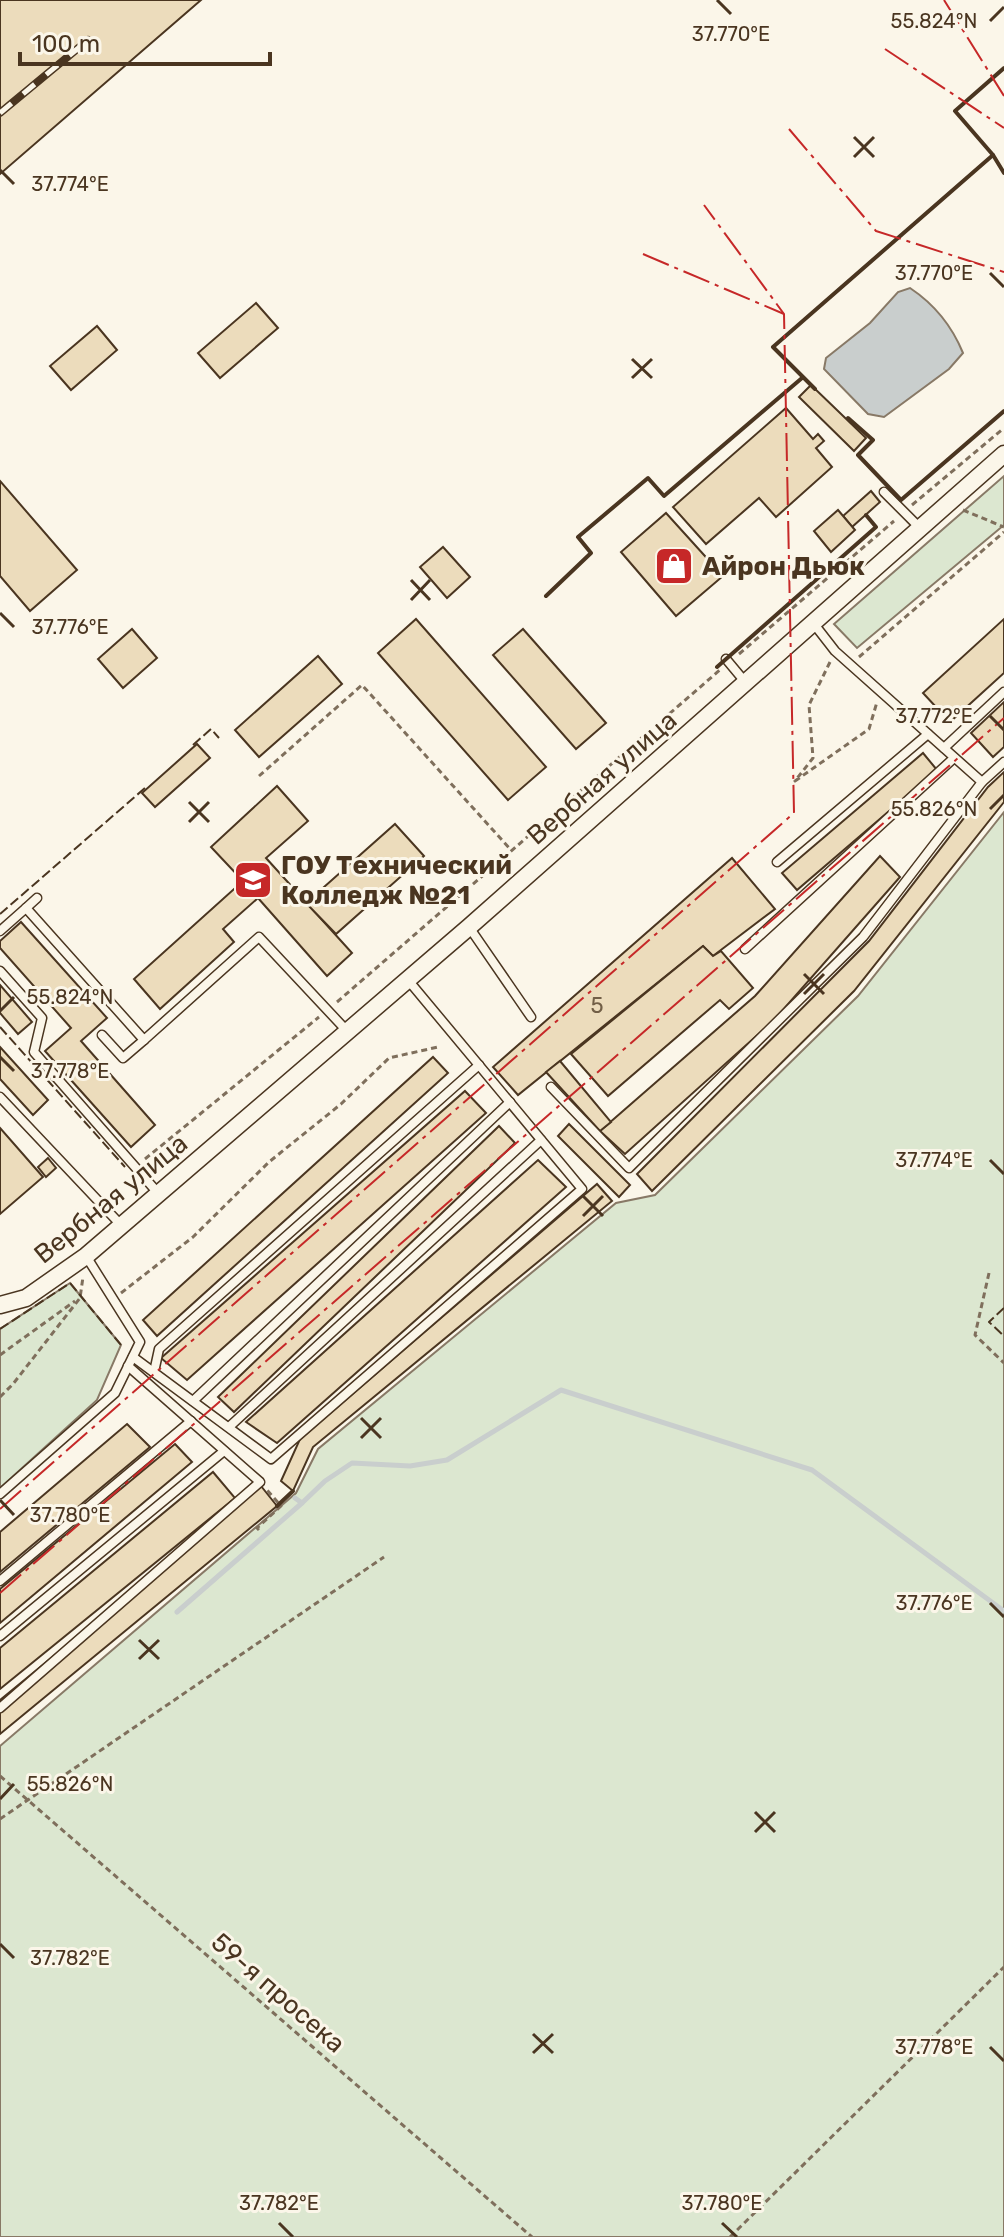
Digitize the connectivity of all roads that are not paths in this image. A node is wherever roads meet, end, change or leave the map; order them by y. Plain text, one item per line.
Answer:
1 (1004, 454) edge
2 (884, 492) dead end
3 (920, 528) junction
4 (814, 624) junction
5 (728, 661) road end
6 (746, 683) junction
7 (1004, 692) edge
8 (928, 734) junction
9 (944, 748) junction
10 (954, 758) junction
11 (1004, 762) edge
12 (982, 782) junction
13 (777, 862) dead end
14 (37, 898) dead end
15 (26, 908) junction
16 (469, 927) junction
17 (0, 931) edge
18 (745, 949) dead end
19 (0, 971) edge
20 (408, 979) junction
21 (531, 1017) dead end
22 (347, 1031) junction
23 (102, 1035) dead end
24 (144, 1040) junction
25 (479, 1065) junction
26 (551, 1087) dead end
27 (0, 1097) edge
28 (510, 1102) junction
29 (541, 1140) junction
30 (158, 1193) junction
31 (121, 1225) junction
32 (86, 1256) junction
33 (0, 1305) edge
34 (133, 1357) junction
35 (128, 1366) junction
36 (154, 1372) junction
37 (193, 1401) junction
38 (191, 1421) junction
39 (229, 1427) junction
40 (224, 1451) junction
41 (0, 1494) edge
42 (0, 1581) edge
43 (0, 1636) edge
44 (0, 1708) edge

1 - 3 street, Вербная улица
2 - 3 lane
3 - 4 street, Вербная улица
4 - 6 street, Вербная улица
4 - 8 lane
5 - 6 lane
6 - 16 street, Вербная улица
7 - 9 lane
8 - 9 lane
8 - 13 lane
9 - 10 lane
10 - 12 lane
10 - 18 lane
11 - 12 lane
12 - 26 lane
14 - 15 lane
15 - 17 lane
15 - 24 lane
16 - 20 street, Вербная улица
16 - 21 lane
19 - 30 lane
20 - 22 street, Вербная улица
20 - 25 lane
22 - 24 lane
22 - 30 street, Вербная улица
23 - 24 lane
25 - 28 lane
25 - 36 lane
27 - 31 lane
28 - 29 lane
28 - 37 lane
29 - 39 lane
29 - 39 lane
30 - 31 street, Вербная улица
31 - 32 street, Вербная улица
32 - 33 street, Вербная улица
32 - 34 lane
34 - 35 lane
34 - 36 lane
35 - 38 lane
35 - 41 lane
36 - 37 lane
37 - 39 lane
38 - 40 lane
38 - 42 lane
40 - 43 lane
40 - 44 lane

